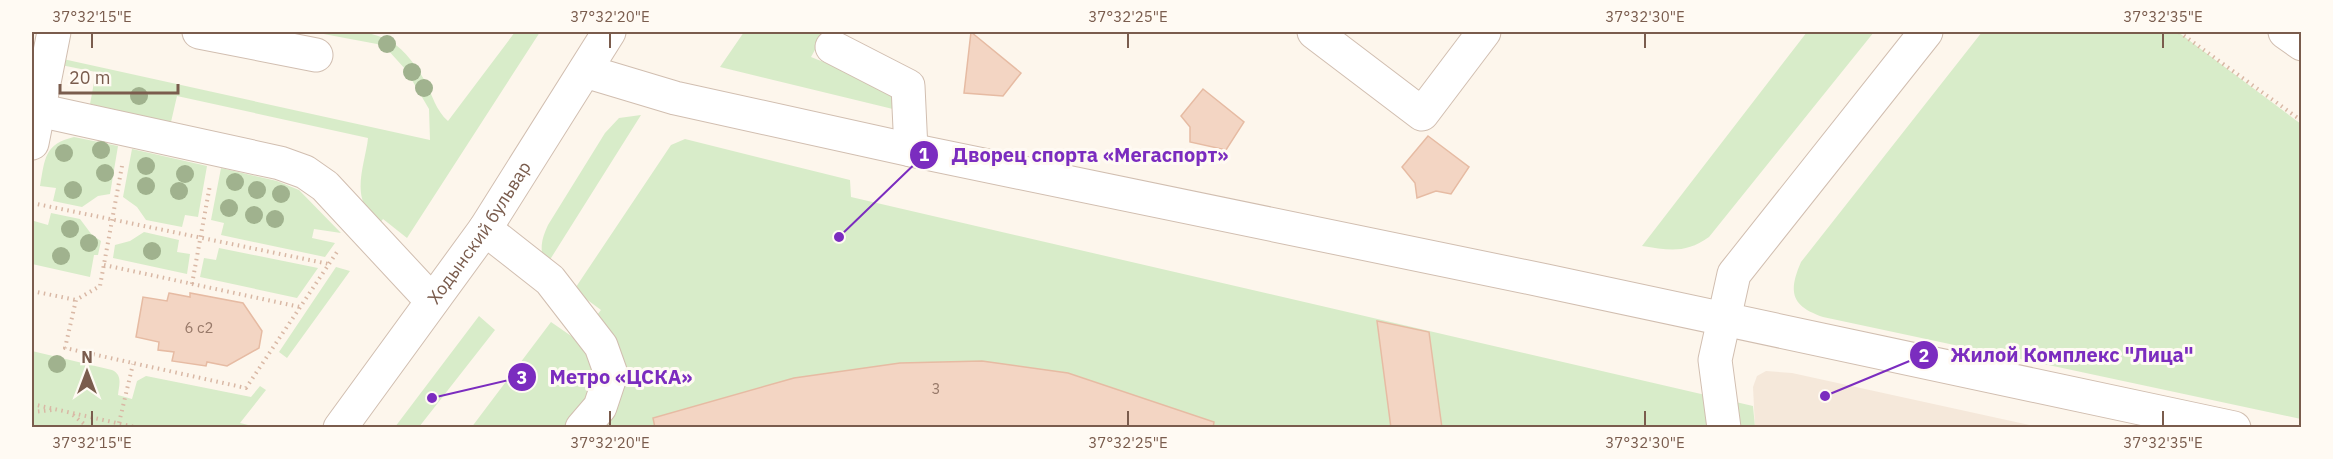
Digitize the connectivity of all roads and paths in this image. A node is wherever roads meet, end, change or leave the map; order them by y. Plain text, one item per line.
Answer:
1 (54, 32) edge
2 (199, 32) edge
3 (609, 32) edge
4 (1314, 32) edge
5 (1484, 32) edge
6 (1926, 32) edge
7 (2179, 32) edge
8 (2285, 32) edge
9 (2301, 44) edge
10 (832, 47) dead end
11 (316, 55) dead end
12 (585, 70) junction
13 (38, 76) edge
14 (38, 110) junction
15 (2301, 121) edge
16 (128, 130) junction
17 (32, 143) edge
18 (217, 149) junction
19 (911, 150) junction
20 (32, 203) edge
21 (112, 219) junction
22 (358, 223) junction
23 (485, 229) junction
24 (201, 238) junction
25 (329, 264) junction
26 (104, 265) junction
27 (192, 284) junction
28 (32, 291) edge
29 (76, 300) junction
30 (432, 302) junction
31 (300, 307) junction
32 (1725, 319) junction
33 (133, 364) junction
34 (32, 404) edge
35 (32, 412) edge
36 (68, 412) junction
37 (119, 423) junction
38 (89, 428) edge
39 (139, 428) edge
40 (340, 428) edge
41 (582, 428) edge
42 (1724, 428) edge
43 (2234, 428) edge

1 - 13 street
2 - 11 street
3 - 12 street, Ходынский бульвар
4 - 5 street
6 - 32 street
7 - 15 path
8 - 9 street
10 - 19 street
12 - 19 street
12 - 23 street, Ходынский бульвар
13 - 14 street
14 - 16 street
14 - 17 street
16 - 18 street
16 - 21 path
18 - 22 street
18 - 24 path
19 - 32 street
20 - 21 path
21 - 24 path
21 - 26 path
22 - 25 path
22 - 30 street
23 - 30 street, Ходынский бульвар
23 - 41 street
24 - 25 path
24 - 27 path
25 - 31 path
26 - 27 path
26 - 29 path
27 - 31 path
28 - 29 path
29 - 33 path
30 - 40 street, Ходынский бульвар
31 - 33 path
32 - 42 street
32 - 43 street
33 - 37 path
34 - 36 path
35 - 36 path
36 - 37 path
36 - 38 path
37 - 39 path

